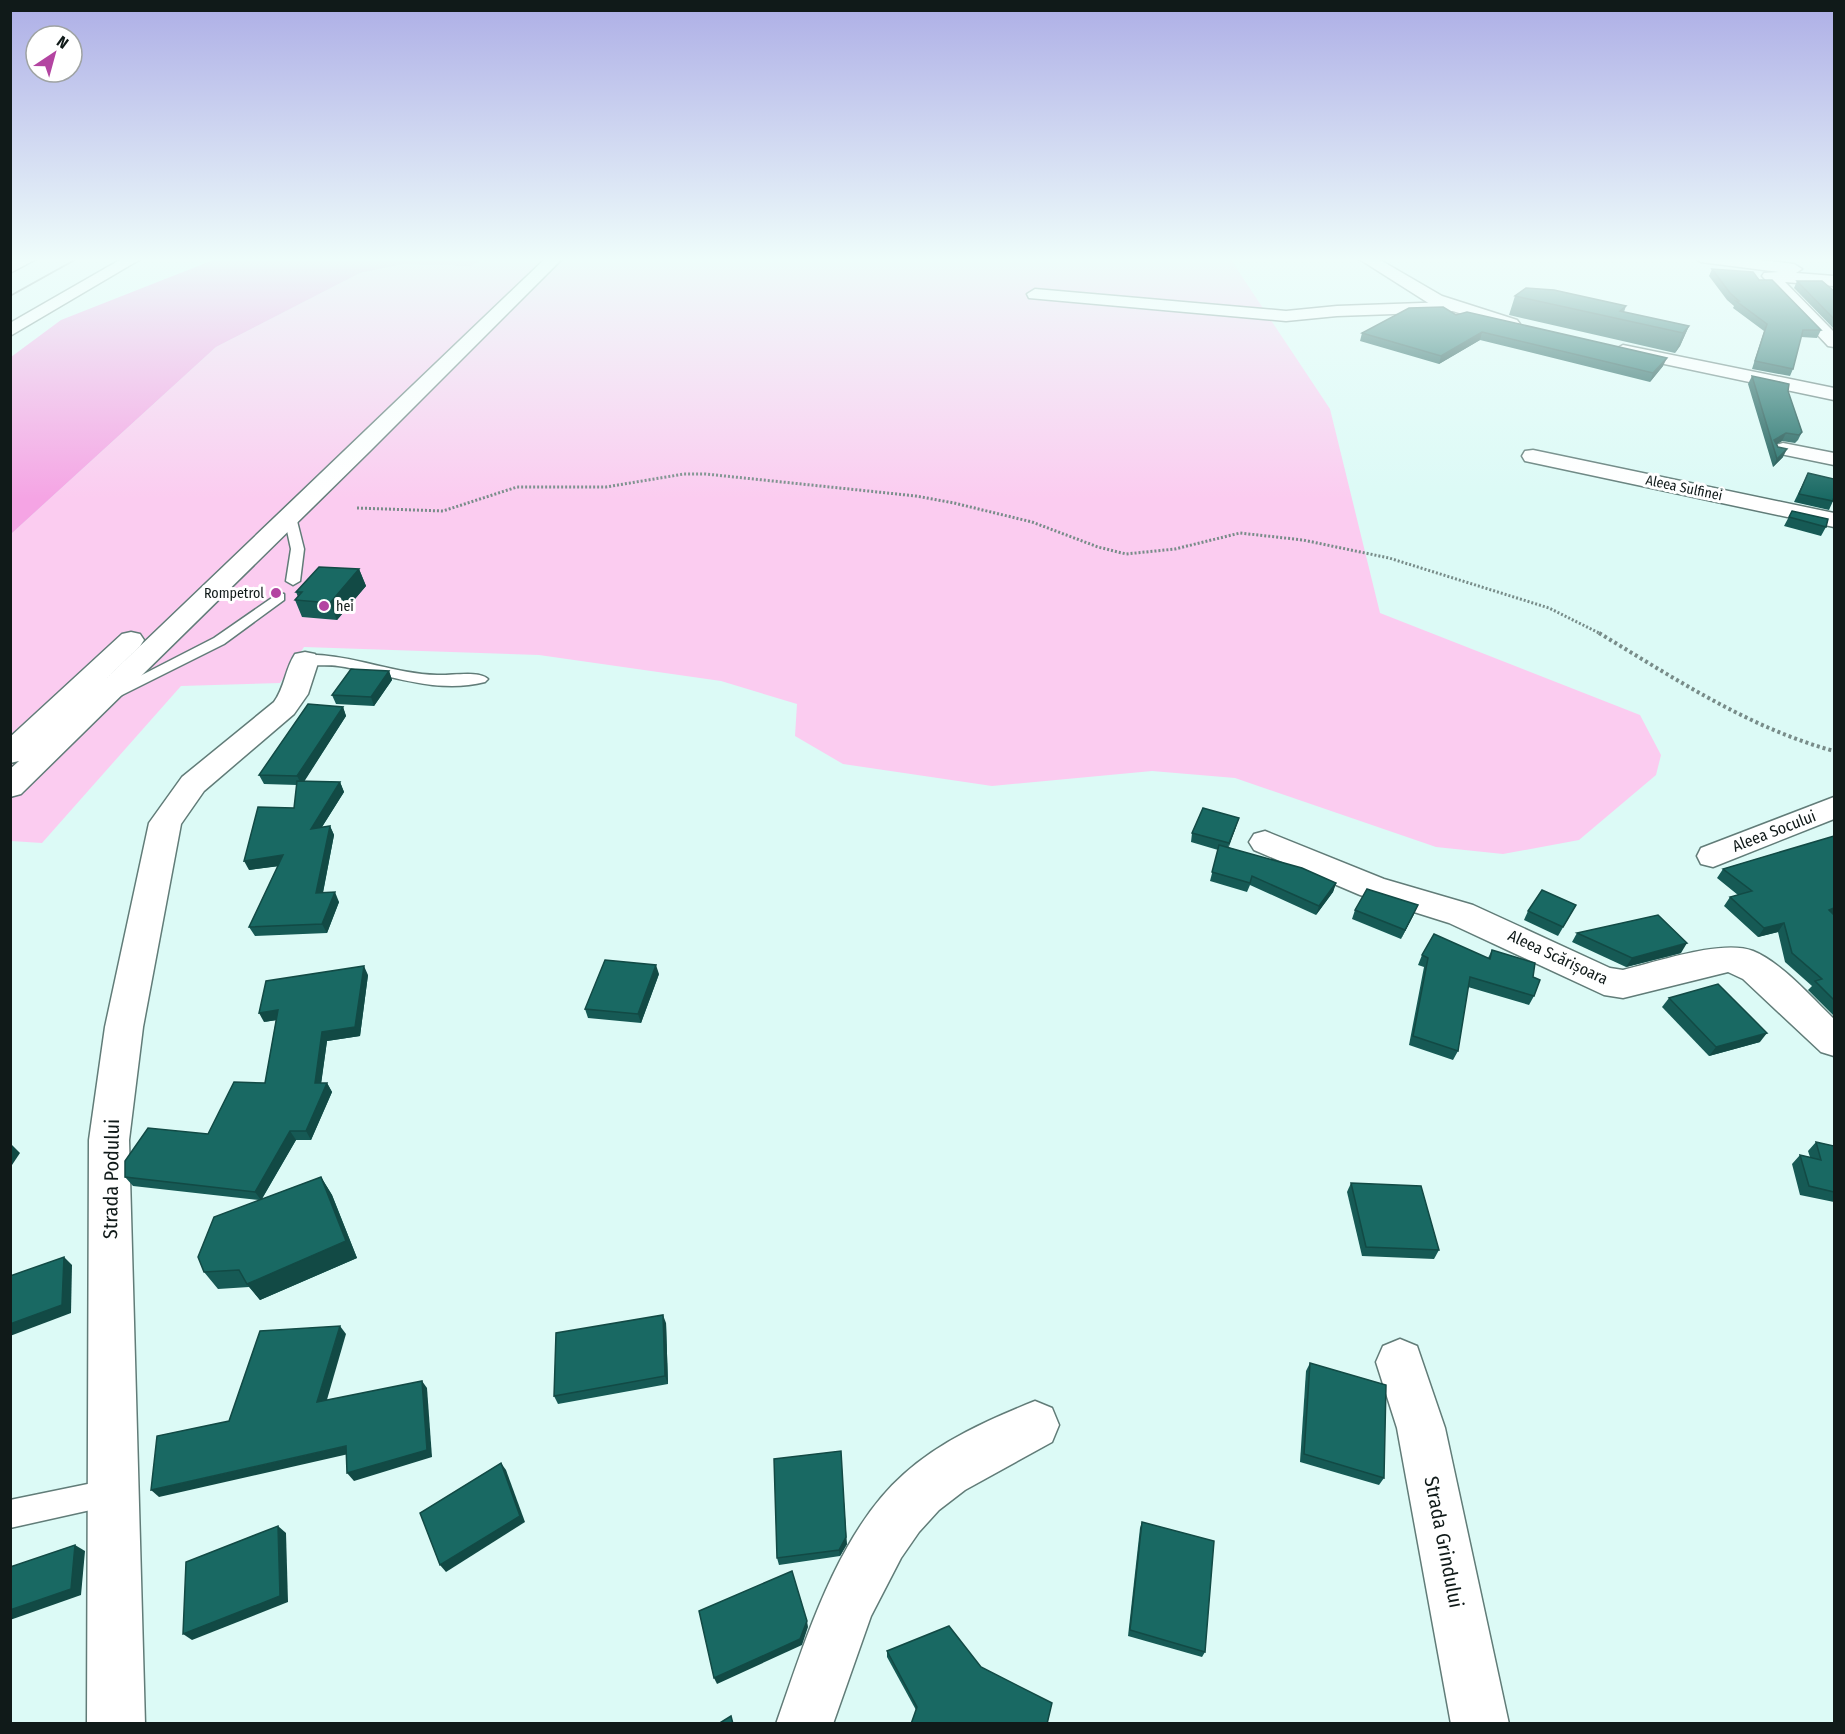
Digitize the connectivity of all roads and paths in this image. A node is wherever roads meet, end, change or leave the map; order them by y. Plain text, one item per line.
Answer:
1 (453, 338) edge
2 (473, 338) edge
3 (1604, 346) edge
4 (1834, 394) edge
5 (1783, 449) edge
6 (1533, 456) dead end
7 (1834, 459) edge
8 (357, 508) dead end
9 (290, 517) junction
10 (1834, 520) edge
11 (293, 581) dead end
12 (279, 597) dead end
13 (305, 660) joint
14 (480, 679) dead end
15 (102, 699) junction
16 (1834, 751) edge
17 (10, 754) edge
18 (10, 787) edge
19 (1834, 807) edge
20 (1265, 842) dead end
21 (1713, 856) dead end
22 (1834, 1041) edge
23 (1400, 1362) dead end
24 (1035, 1425) dead end
25 (112, 1493) junction
26 (10, 1514) edge
27 (116, 1724) edge
28 (804, 1724) edge
29 (1480, 1724) edge

1 - 17 main road
2 - 9 main road
3 - 4 main road
5 - 7 main road
6 - 10 main road, Aleea Sulfinei
8 - 16 path
9 - 11 lane
9 - 15 main road
12 - 15 lane
13 - 14 lane
13 - 25 main road, Strada Podului
15 - 18 main road
19 - 21 main road, Aleea Socului
20 - 22 main road, Aleea Scărișoara
23 - 29 main road, Strada Grindului
24 - 28 main road
25 - 26 lane
25 - 27 main road, Strada Podului

